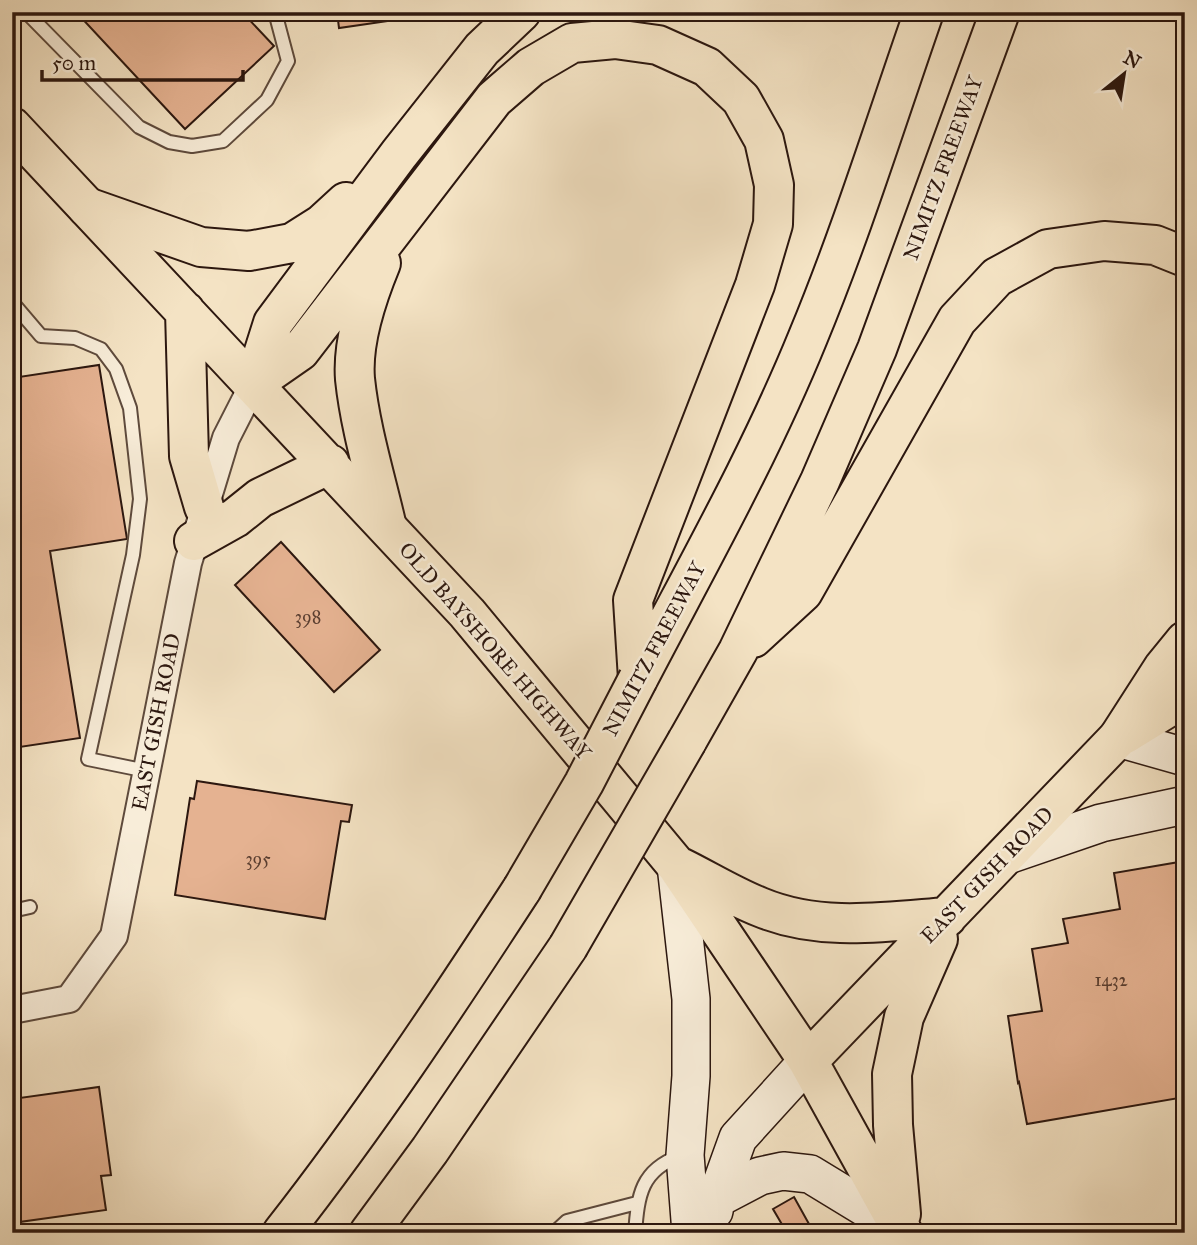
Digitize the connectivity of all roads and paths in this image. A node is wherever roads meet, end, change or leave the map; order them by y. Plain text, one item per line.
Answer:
1 (26, 12) edge
2 (275, 12) edge
3 (521, 12) edge
4 (924, 12) edge
5 (1000, 12) edge
6 (12, 127) edge
7 (399, 154) junction
8 (87, 207) junction
9 (395, 228) junction
10 (1185, 257) edge
11 (12, 302) edge
12 (185, 311) junction
13 (254, 383) junction
14 (330, 464) junction
15 (386, 523) junction
16 (199, 524) junction
17 (1185, 641) edge
18 (738, 651) junction
19 (638, 679) junction
20 (1185, 697) edge
21 (1118, 738) junction
22 (1185, 757) edge
23 (147, 771) junction
24 (1185, 805) edge
25 (1005, 856) junction
26 (676, 865) junction
27 (30, 907) dead end
28 (12, 911) edge
29 (947, 917) junction
30 (12, 1010) edge
31 (808, 1061) junction
32 (685, 1155) junction
33 (637, 1203) junction
34 (714, 1216) edge
35 (371, 1231) edge
36 (903, 1231) edge
37 (282, 1233) edge
38 (554, 1233) edge
39 (635, 1233) edge
40 (691, 1233) edge

1 - 2 lane
3 - 7 main road
4 - 19 main road, NIMITZ FREEWAY
5 - 18 main road, NIMITZ FREEWAY
6 - 8 main road, OLD BAYSHORE HIGHWAY
7 - 8 main road
7 - 13 main road
8 - 12 main road, OLD BAYSHORE HIGHWAY
9 - 13 main road
9 - 15 main road
9 - 19 main road
10 - 18 main road
11 - 23 lane
12 - 13 main road, OLD BAYSHORE HIGHWAY
12 - 16 main road
13 - 14 main road, OLD BAYSHORE HIGHWAY
13 - 16 street, EAST GISH ROAD
14 - 15 main road, OLD BAYSHORE HIGHWAY
14 - 16 main road
15 - 26 main road, OLD BAYSHORE HIGHWAY
16 - 23 street, EAST GISH ROAD
17 - 21 main road
18 - 35 main road, NIMITZ FREEWAY, bridge
19 - 37 main road, NIMITZ FREEWAY, bridge
20 - 21 main road
21 - 22 main road
21 - 25 main road, EAST GISH ROAD
23 - 30 street, EAST GISH ROAD
24 - 25 main road
25 - 29 main road, EAST GISH ROAD
26 - 29 main road
26 - 31 main road, OLD BAYSHORE HIGHWAY
26 - 32 main road
27 - 28 lane
29 - 31 main road, EAST GISH ROAD
29 - 36 main road
31 - 34 main road
31 - 36 main road, OLD BAYSHORE HIGHWAY
32 - 33 lane
32 - 40 main road
33 - 38 lane
33 - 39 lane
34 - 36 main road

